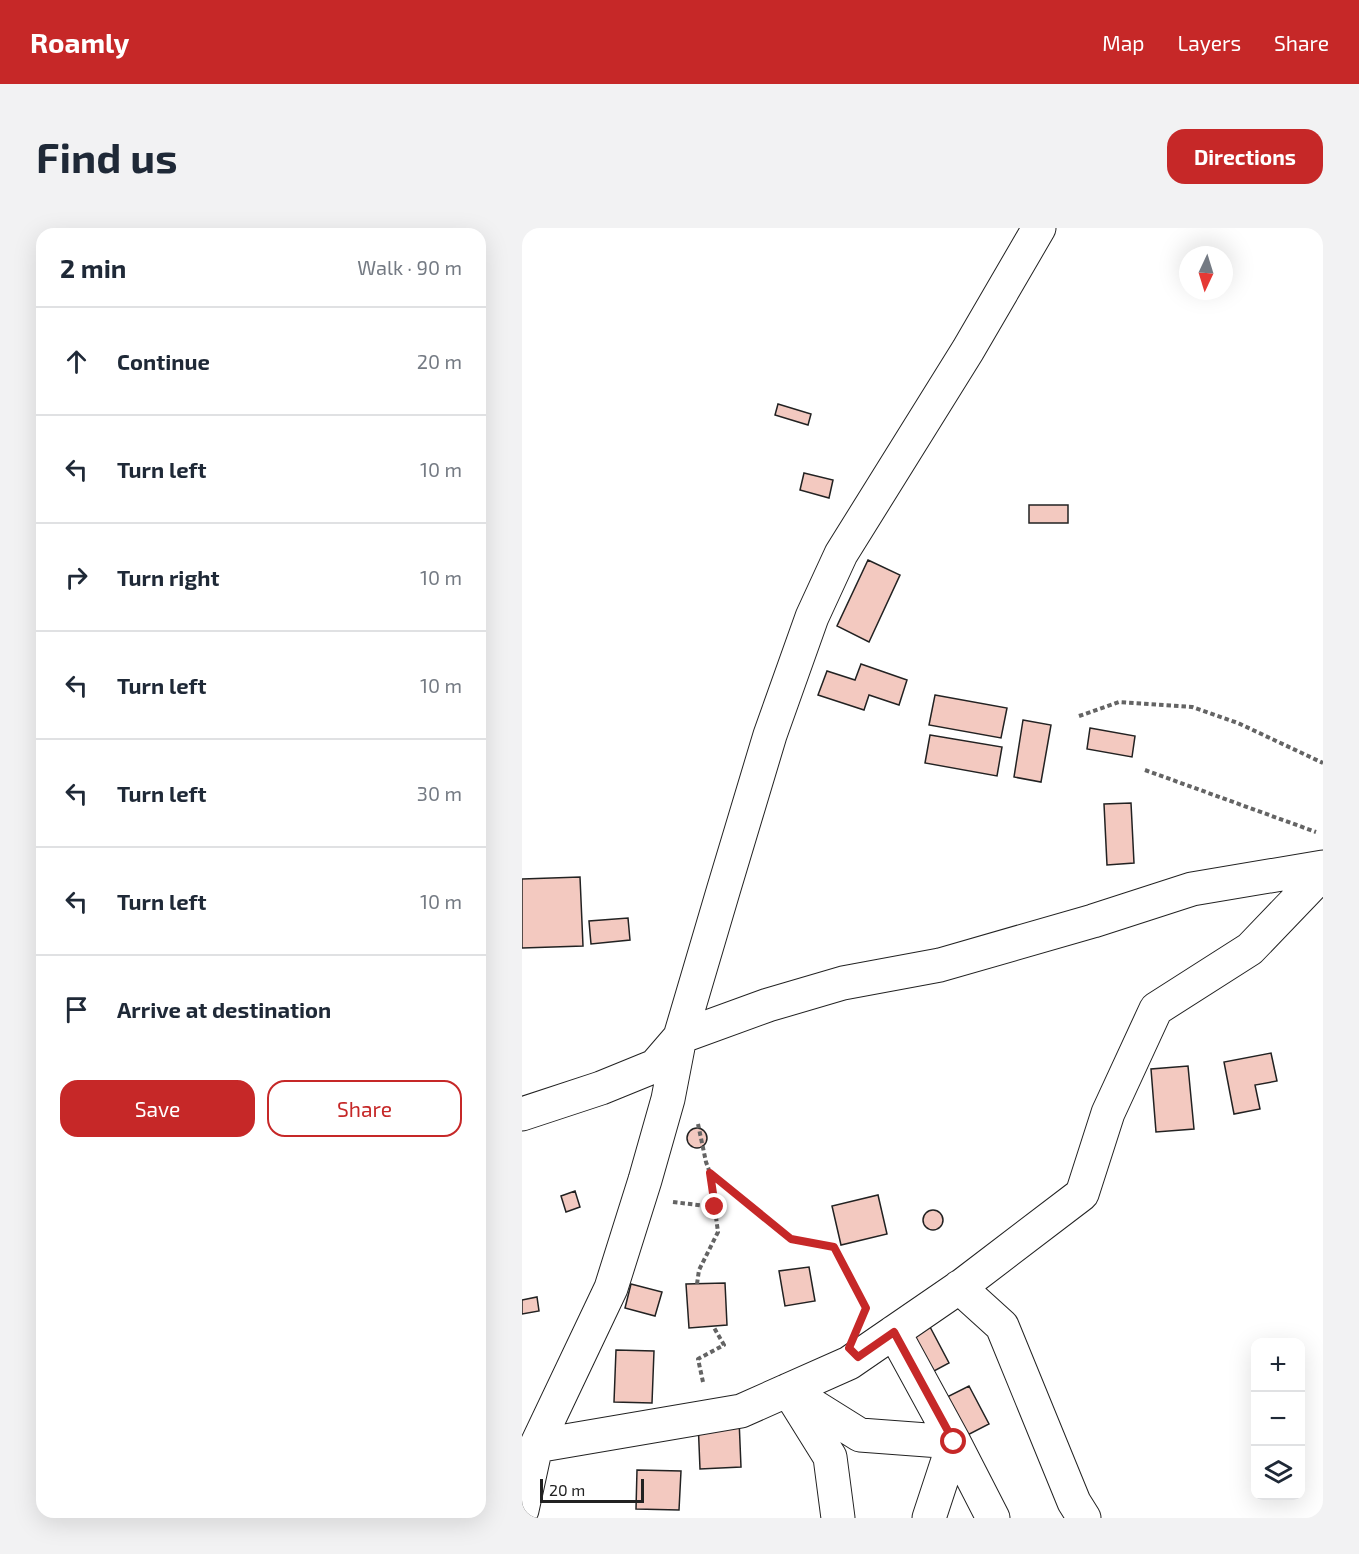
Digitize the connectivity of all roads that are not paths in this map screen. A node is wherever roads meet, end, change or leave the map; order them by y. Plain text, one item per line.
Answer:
1 (1039, 228) edge
2 (1323, 867) edge
3 (1323, 873) edge
4 (680, 1036) junction
5 (522, 1114) edge
6 (959, 1287) junction
7 (894, 1332) junction
8 (788, 1389) junction
9 (529, 1439) edge
10 (954, 1442) junction
11 (522, 1510) edge
12 (838, 1518) edge
13 (929, 1518) edge
14 (993, 1518) edge
15 (1084, 1518) edge

1 - 4 street
2 - 4 street
3 - 6 street
4 - 5 street
4 - 9 street
6 - 7 street
6 - 15 street
7 - 8 street
7 - 10 street
8 - 9 street
8 - 10 street
8 - 12 street
9 - 11 street
10 - 13 street
10 - 14 street

